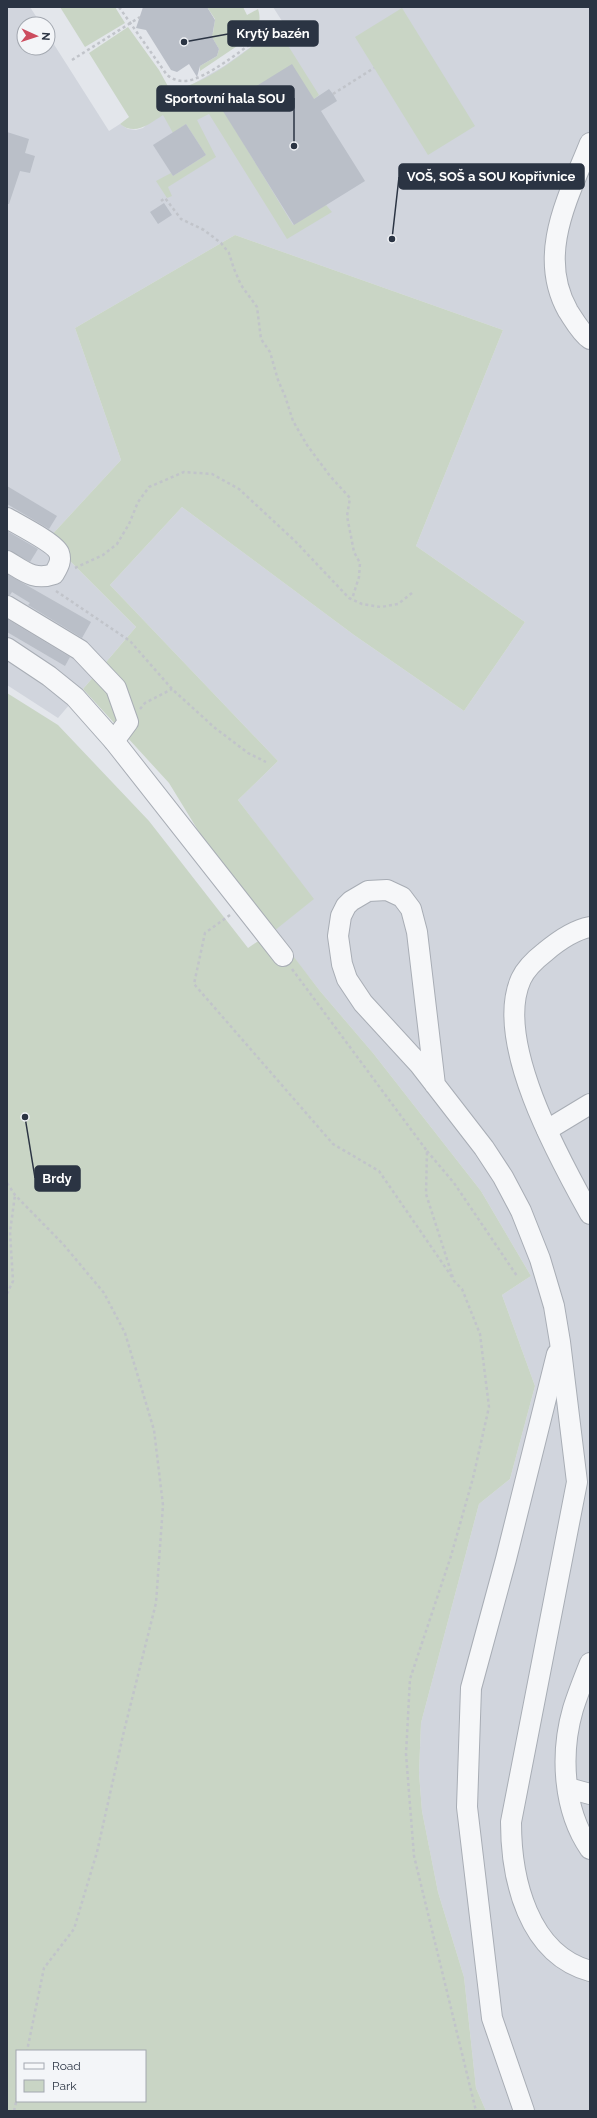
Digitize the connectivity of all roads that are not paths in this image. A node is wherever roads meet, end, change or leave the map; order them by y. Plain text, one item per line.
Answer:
1 (590, 143) edge
2 (590, 339) edge
3 (7, 518) edge
4 (7, 561) edge
5 (7, 606) edge
6 (7, 648) edge
7 (114, 741) junction
8 (590, 927) edge
9 (283, 956) road end
10 (435, 1085) junction
11 (590, 1104) edge
12 (547, 1130) junction
13 (590, 1214) edge
14 (560, 1342) junction
15 (583, 1484) edge
16 (588, 1673) edge
17 (568, 1788) junction
18 (590, 1794) edge
19 (590, 1849) edge
20 (590, 1971) edge
21 (524, 2111) edge

1 - 2 lane
3 - 4 lane
5 - 7 lane
6 - 7 lane
7 - 9 lane
8 - 12 lane
10 - 10 lane
10 - 14 lane
11 - 12 lane
12 - 13 lane
14 - 15 lane
14 - 21 lane
15 - 20 lane
16 - 17 lane
17 - 18 lane
17 - 19 lane

